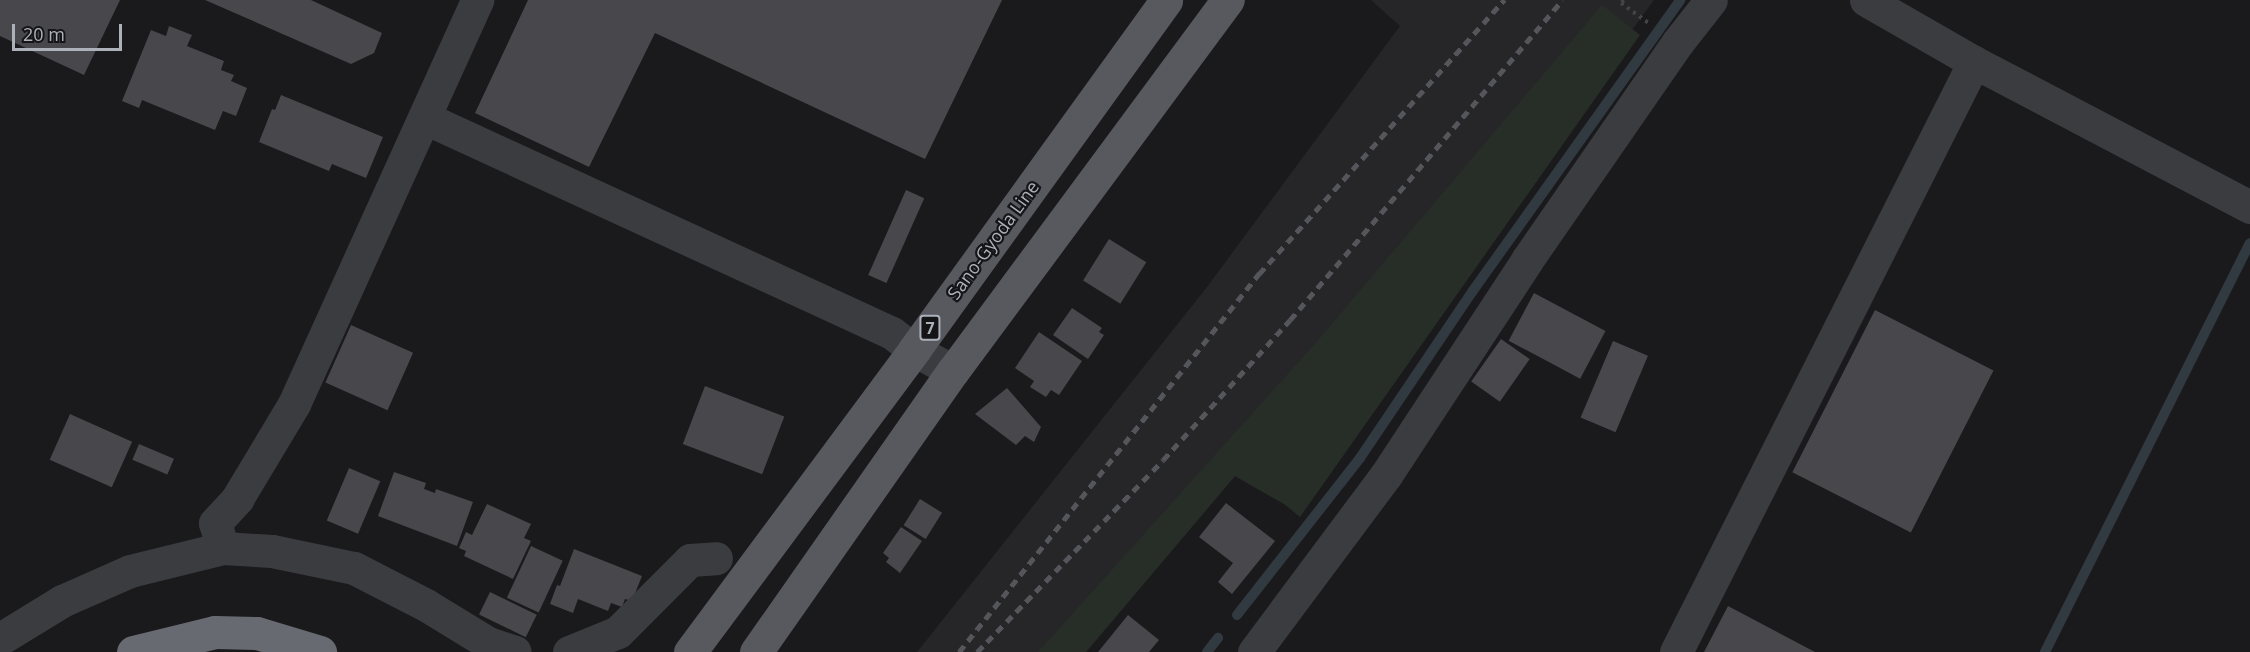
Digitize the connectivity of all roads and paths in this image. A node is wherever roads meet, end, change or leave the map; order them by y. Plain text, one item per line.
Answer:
1 (477, 0) edge
2 (1166, 0) edge
3 (1228, 0) edge
4 (1624, 0) edge
5 (1711, 0) edge
6 (1866, 0) edge
7 (1641, 18) dead end
8 (1974, 62) junction
9 (425, 118) junction
10 (2250, 207) edge
11 (915, 350) junction
12 (953, 371) junction
13 (223, 548) junction
14 (716, 558) dead end
15 (0, 639) edge
16 (133, 652) edge
17 (320, 652) edge
18 (515, 652) edge
19 (569, 652) edge
20 (690, 652) edge
21 (756, 652) edge
22 (1254, 652) edge
23 (1676, 652) edge

1 - 9 street
2 - 11 main road, Sano-Gyoda Line / 7
3 - 12 main road, 7
4 - 7 path
5 - 22 street
6 - 8 street
8 - 10 street
8 - 23 street
9 - 11 street
9 - 13 street
11 - 12 street
11 - 20 main road, Sano-Gyoda Line / 7
12 - 21 main road, 7
13 - 15 street
13 - 18 street
14 - 19 street
16 - 17 highway

